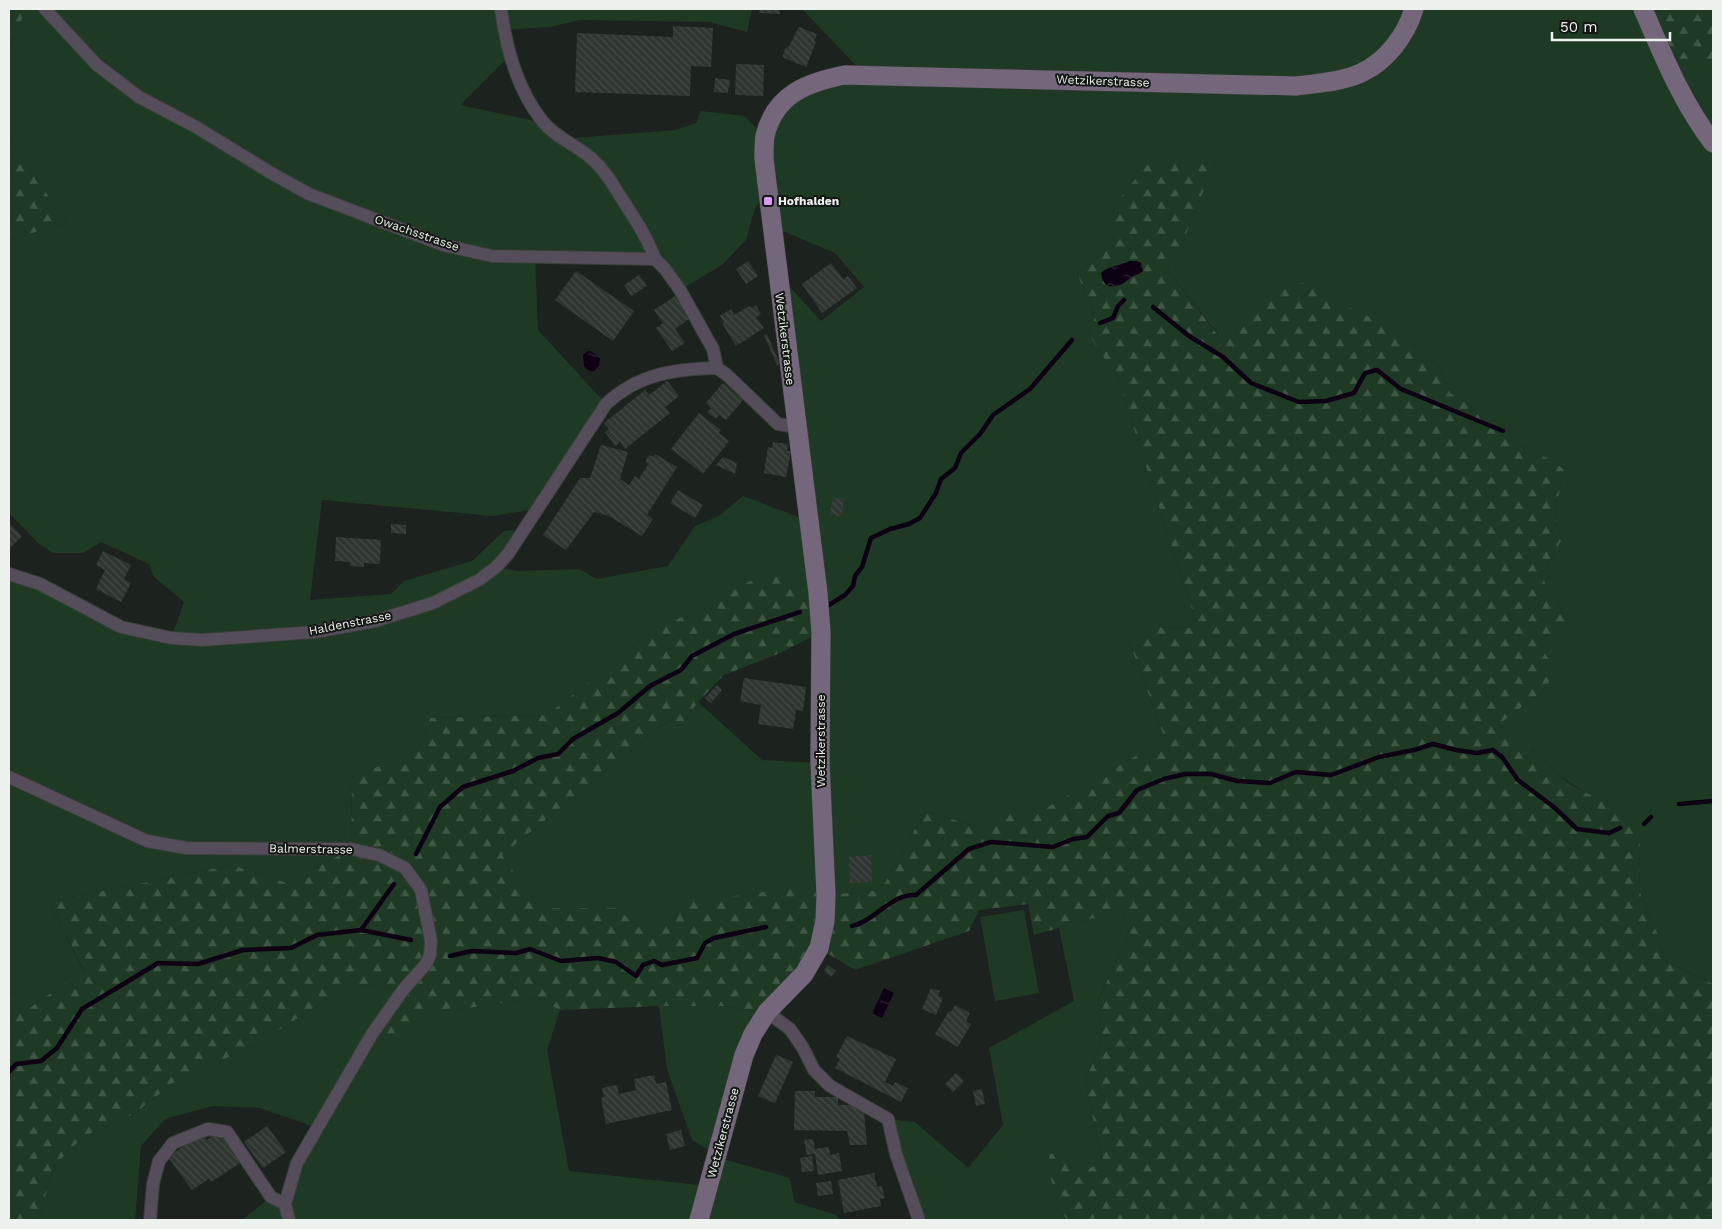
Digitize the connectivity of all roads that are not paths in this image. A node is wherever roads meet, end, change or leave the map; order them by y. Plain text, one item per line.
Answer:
1 (44, 9) edge
2 (501, 9) edge
3 (1414, 9) edge
4 (1643, 9) edge
5 (1713, 143) edge
6 (655, 259) junction
7 (717, 368) junction
8 (797, 427) junction
9 (9, 574) edge
10 (9, 777) edge
11 (766, 1012) junction
12 (285, 1204) junction
13 (150, 1220) edge
14 (288, 1220) edge
15 (700, 1220) edge
16 (919, 1220) edge

1 - 6 street, Owachsstrasse
2 - 6 street
3 - 8 street, Wetzikerstrasse
4 - 5 street
6 - 7 street
7 - 8 street
7 - 9 street, Haldenstrasse
8 - 11 street, Wetzikerstrasse
10 - 12 street, Balmerstrasse
11 - 15 street, Wetzikerstrasse
11 - 16 street
12 - 13 street
12 - 14 street, Balmerstrasse

